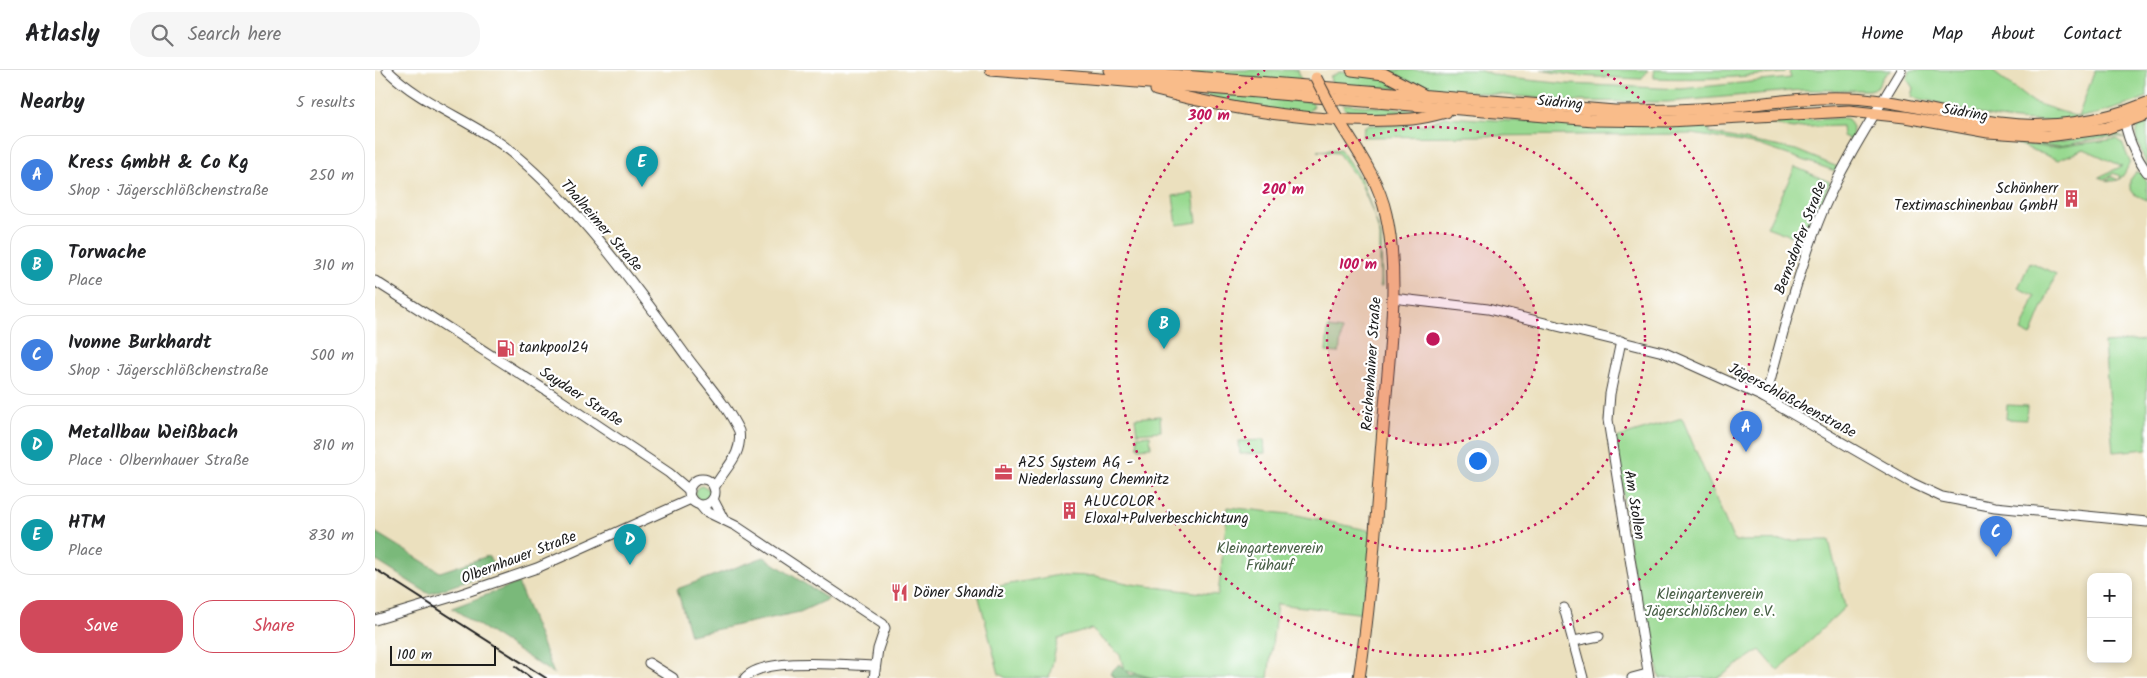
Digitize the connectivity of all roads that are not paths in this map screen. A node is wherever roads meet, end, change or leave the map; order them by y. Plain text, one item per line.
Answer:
1 (387, 70) edge
2 (991, 70) edge
3 (1109, 70) edge
4 (1352, 70) edge
5 (1901, 70) edge
6 (1315, 74) edge
7 (1125, 82) junction
8 (1429, 97) junction
9 (1883, 100) junction
10 (2147, 103) edge
11 (1461, 110) junction
12 (1875, 114) junction
13 (2147, 114) edge
14 (2125, 117) junction
15 (1337, 118) junction
16 (2147, 172) edge
17 (375, 281) edge
18 (1392, 298) junction
19 (1621, 341) junction
20 (1763, 397) junction
21 (712, 485) junction
22 (691, 492) junction
23 (713, 499) junction
24 (700, 505) junction
25 (724, 520) junction
26 (2147, 522) edge
27 (1564, 608) dead end
28 (375, 620) edge
29 (1599, 636) dead end
30 (1574, 641) junction
31 (649, 663) dead end
32 (875, 666) junction
33 (1648, 676) edge
34 (673, 678) edge
35 (745, 678) edge
36 (874, 678) edge
37 (1359, 678) edge
38 (1583, 678) edge
39 (1632, 678) edge

1 - 21 street, Thalheimer Straße
2 - 7 main road, Südring
3 - 8 main road, Südring
4 - 8 main road
5 - 9 street, Bernsdorfer Straße
6 - 15 main road, Reichenhainer Straße, bridge
7 - 11 main road, Südring
7 - 15 main road
8 - 9 main road, Südring
9 - 12 street, Bernsdorfer Straße
9 - 14 main road, Südring
10 - 14 main road, Südring
11 - 12 main road, Südring
11 - 15 main road
12 - 14 main road, Südring
12 - 20 street, Bernsdorfer Straße
13 - 14 main road, Südring
14 - 16 street
15 - 18 main road, Reichenhainer Straße
17 - 22 street, Saydaer Straße
18 - 19 street, Jägerschlößchenstraße
18 - 37 main road, Reichenhainer Straße
19 - 20 street, Jägerschlößchenstraße
19 - 33 street, Am Stollen
20 - 26 street, Jägerschlößchenstraße
21 - 22 street
21 - 23 street
22 - 24 street
22 - 28 street, Olbernhauer Straße
23 - 24 street
23 - 25 street
24 - 25 street
25 - 32 street
27 - 30 street
29 - 30 street
30 - 38 street
31 - 34 street
32 - 35 street
32 - 36 street
33 - 39 street, Am Stollen

